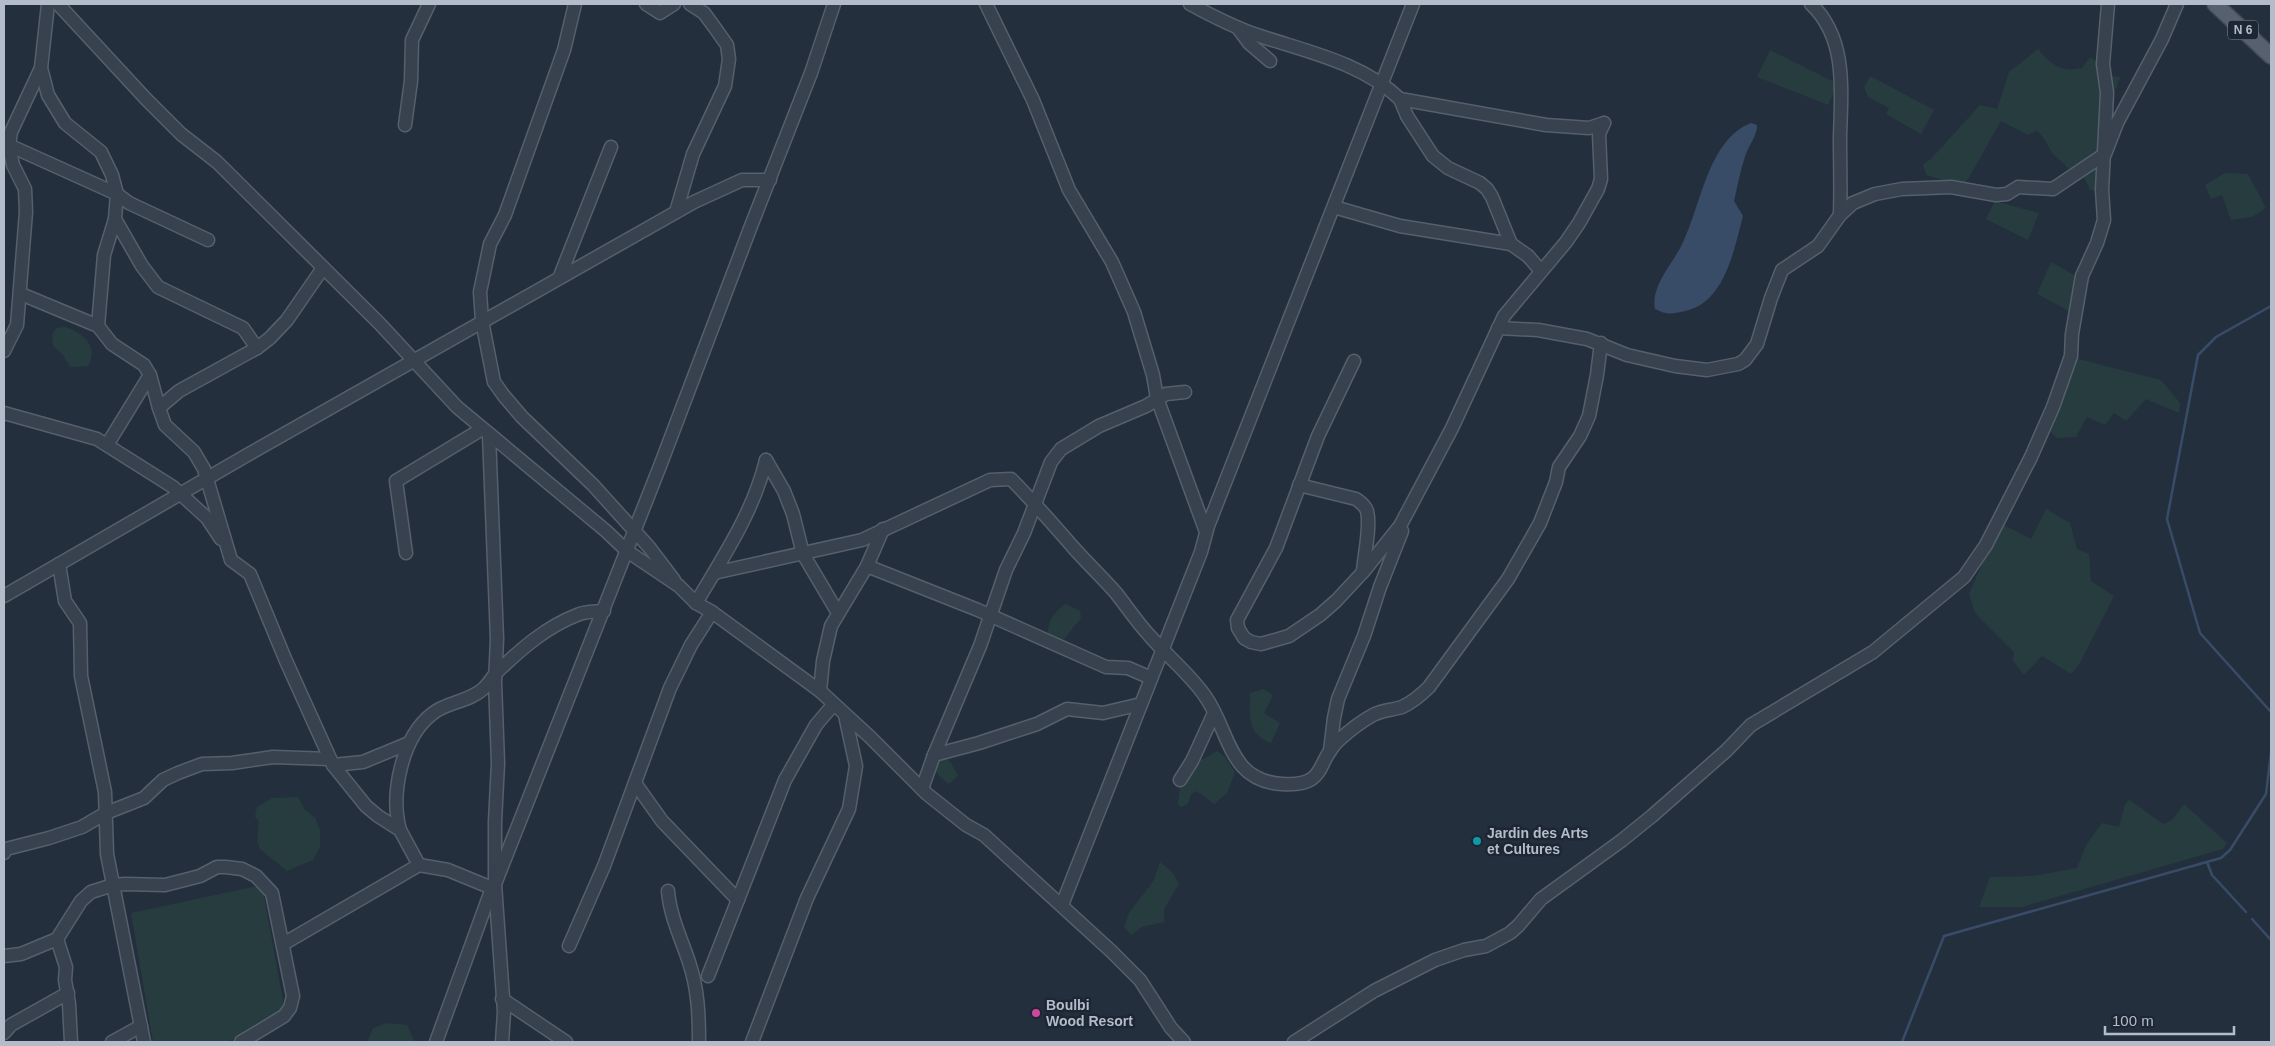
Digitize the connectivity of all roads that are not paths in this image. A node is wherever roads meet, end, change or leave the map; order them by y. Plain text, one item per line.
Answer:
1 (48, 4) edge
2 (58, 4) edge
3 (429, 4) edge
4 (646, 4) edge
5 (674, 4) edge
6 (690, 4) edge
7 (834, 4) edge
8 (986, 4) edge
9 (1413, 4) edge
10 (1811, 4) edge
11 (2108, 4) edge
12 (2176, 4) edge
13 (2215, 4) edge
14 (1196, 5) edge
15 (576, 6) edge
16 (1238, 28) junction
17 (2271, 56) edge
18 (1270, 61) dead end
19 (41, 68) junction
20 (1381, 84) junction
21 (1400, 99) junction
22 (405, 125) dead end
23 (6, 144) edge
24 (611, 147) dead end
25 (2105, 154) junction
26 (770, 180) junction
27 (116, 194) junction
28 (1334, 207) junction
29 (676, 212) junction
30 (1840, 215) junction
31 (115, 219) junction
32 (208, 240) dead end
33 (1510, 244) junction
34 (323, 268) junction
35 (1540, 271) junction
36 (560, 276) junction
37 (21, 294) junction
38 (482, 321) junction
39 (98, 326) junction
40 (1498, 328) junction
41 (1601, 343) junction
42 (256, 348) junction
43 (4, 351) edge
44 (413, 361) junction
45 (1354, 361) dead end
46 (150, 375) junction
47 (1184, 392) dead end
48 (1157, 398) junction
49 (159, 408) junction
50 (4, 414) edge
51 (486, 432) junction
52 (107, 445) junction
53 (207, 478) junction
54 (1299, 486) junction
55 (180, 494) junction
56 (1034, 502) junction
57 (1407, 515) junction
58 (883, 529) junction
59 (1206, 532) junction
60 (634, 533) junction
61 (227, 548) junction
62 (627, 551) junction
63 (406, 553) dead end
64 (803, 554) junction
65 (59, 564) junction
66 (867, 566) junction
67 (1363, 572) junction
68 (714, 573) junction
69 (679, 586) junction
70 (4, 596) edge
71 (696, 603) junction
72 (604, 611) junction
73 (712, 612) junction
74 (838, 612) junction
75 (990, 616) junction
76 (1162, 650) junction
77 (495, 673) junction
78 (1151, 678) junction
79 (820, 692) junction
80 (1141, 704) junction
81 (833, 705) junction
82 (1214, 713) junction
83 (845, 715) junction
84 (409, 742) junction
85 (1330, 751) junction
86 (934, 755) junction
87 (331, 762) junction
88 (1180, 780) dead end
89 (636, 783) junction
90 (922, 790) junction
91 (106, 813) junction
92 (400, 830) junction
93 (4, 852) edge
94 (419, 865) junction
95 (113, 885) junction
96 (494, 886) junction
97 (668, 891) dead end
98 (738, 900) junction
99 (1062, 906) junction
100 (57, 939) junction
101 (283, 944) junction
102 (569, 946) dead end
103 (4, 956) edge
104 (708, 976) dead end
105 (68, 993) junction
106 (502, 999) junction
107 (141, 1026) junction
108 (4, 1033) edge
109 (71, 1042) edge
110 (112, 1042) edge
111 (144, 1042) edge
112 (240, 1042) edge
113 (436, 1042) edge
114 (502, 1042) edge
115 (566, 1042) edge
116 (699, 1042) edge
117 (752, 1042) edge
118 (1184, 1042) edge
119 (1294, 1042) edge

1 - 19 street
2 - 34 street
3 - 22 street
4 - 5 street
6 - 29 street
7 - 26 street
8 - 48 street
9 - 20 street
10 - 30 street
11 - 25 street
12 - 25 street
13 - 17 main road, N 6
14 - 16 street
15 - 38 street
16 - 18 street
16 - 20 street
19 - 23 street
19 - 27 street
20 - 21 street
20 - 28 street
21 - 33 street
21 - 35 street
23 - 27 street
23 - 37 street
24 - 36 street
25 - 30 street
25 - 119 street
26 - 29 street
26 - 60 street
27 - 31 street
27 - 32 street
28 - 33 street
28 - 59 street
29 - 36 street
30 - 41 street
31 - 39 street
31 - 42 street
33 - 35 street
34 - 42 street
34 - 44 street
35 - 40 street
36 - 38 street
37 - 39 street
37 - 43 street
38 - 44 street
38 - 60 street
39 - 46 street
40 - 41 street
40 - 57 street
41 - 85 street
42 - 49 street
44 - 51 street
44 - 53 street
45 - 54 street
46 - 49 street
46 - 52 street
47 - 48 street
48 - 56 street
48 - 59 street
49 - 53 street
50 - 52 street
51 - 62 street
51 - 63 street
51 - 77 street
52 - 55 street
53 - 55 street
53 - 61 street
54 - 67 street
54 - 67 street
55 - 61 street
55 - 65 street
56 - 58 street
56 - 75 street
56 - 76 street
57 - 67 street
57 - 85 street
58 - 64 street
58 - 66 street
59 - 76 street
60 - 62 street
60 - 69 street
61 - 87 street
62 - 69 street
62 - 72 street
64 - 68 street
64 - 68 street
64 - 74 street
65 - 70 street
65 - 91 street
66 - 74 street
66 - 75 street
68 - 71 street
69 - 71 street
71 - 73 street
72 - 77 street
72 - 96 street
73 - 79 street
73 - 89 street
74 - 79 street
75 - 78 street
75 - 86 street
76 - 78 street
76 - 82 street
77 - 84 street
77 - 96 street
78 - 80 street
79 - 81 street
80 - 86 street
80 - 99 street
81 - 83 street
81 - 98 street
82 - 85 street
82 - 88 street
83 - 90 street
83 - 117 street
84 - 87 street
84 - 92 street
86 - 90 street
87 - 91 street
87 - 92 street
89 - 98 street
89 - 102 street
90 - 99 street
91 - 93 street
91 - 95 street
92 - 94 street
94 - 96 street
94 - 101 street
95 - 100 street
95 - 101 street
95 - 107 street
96 - 106 street
96 - 113 street
97 - 116 street
98 - 104 street
99 - 118 street
100 - 103 street
100 - 105 street
101 - 112 street
105 - 108 street
105 - 109 street
106 - 114 street
106 - 115 street
107 - 110 street
107 - 111 street

